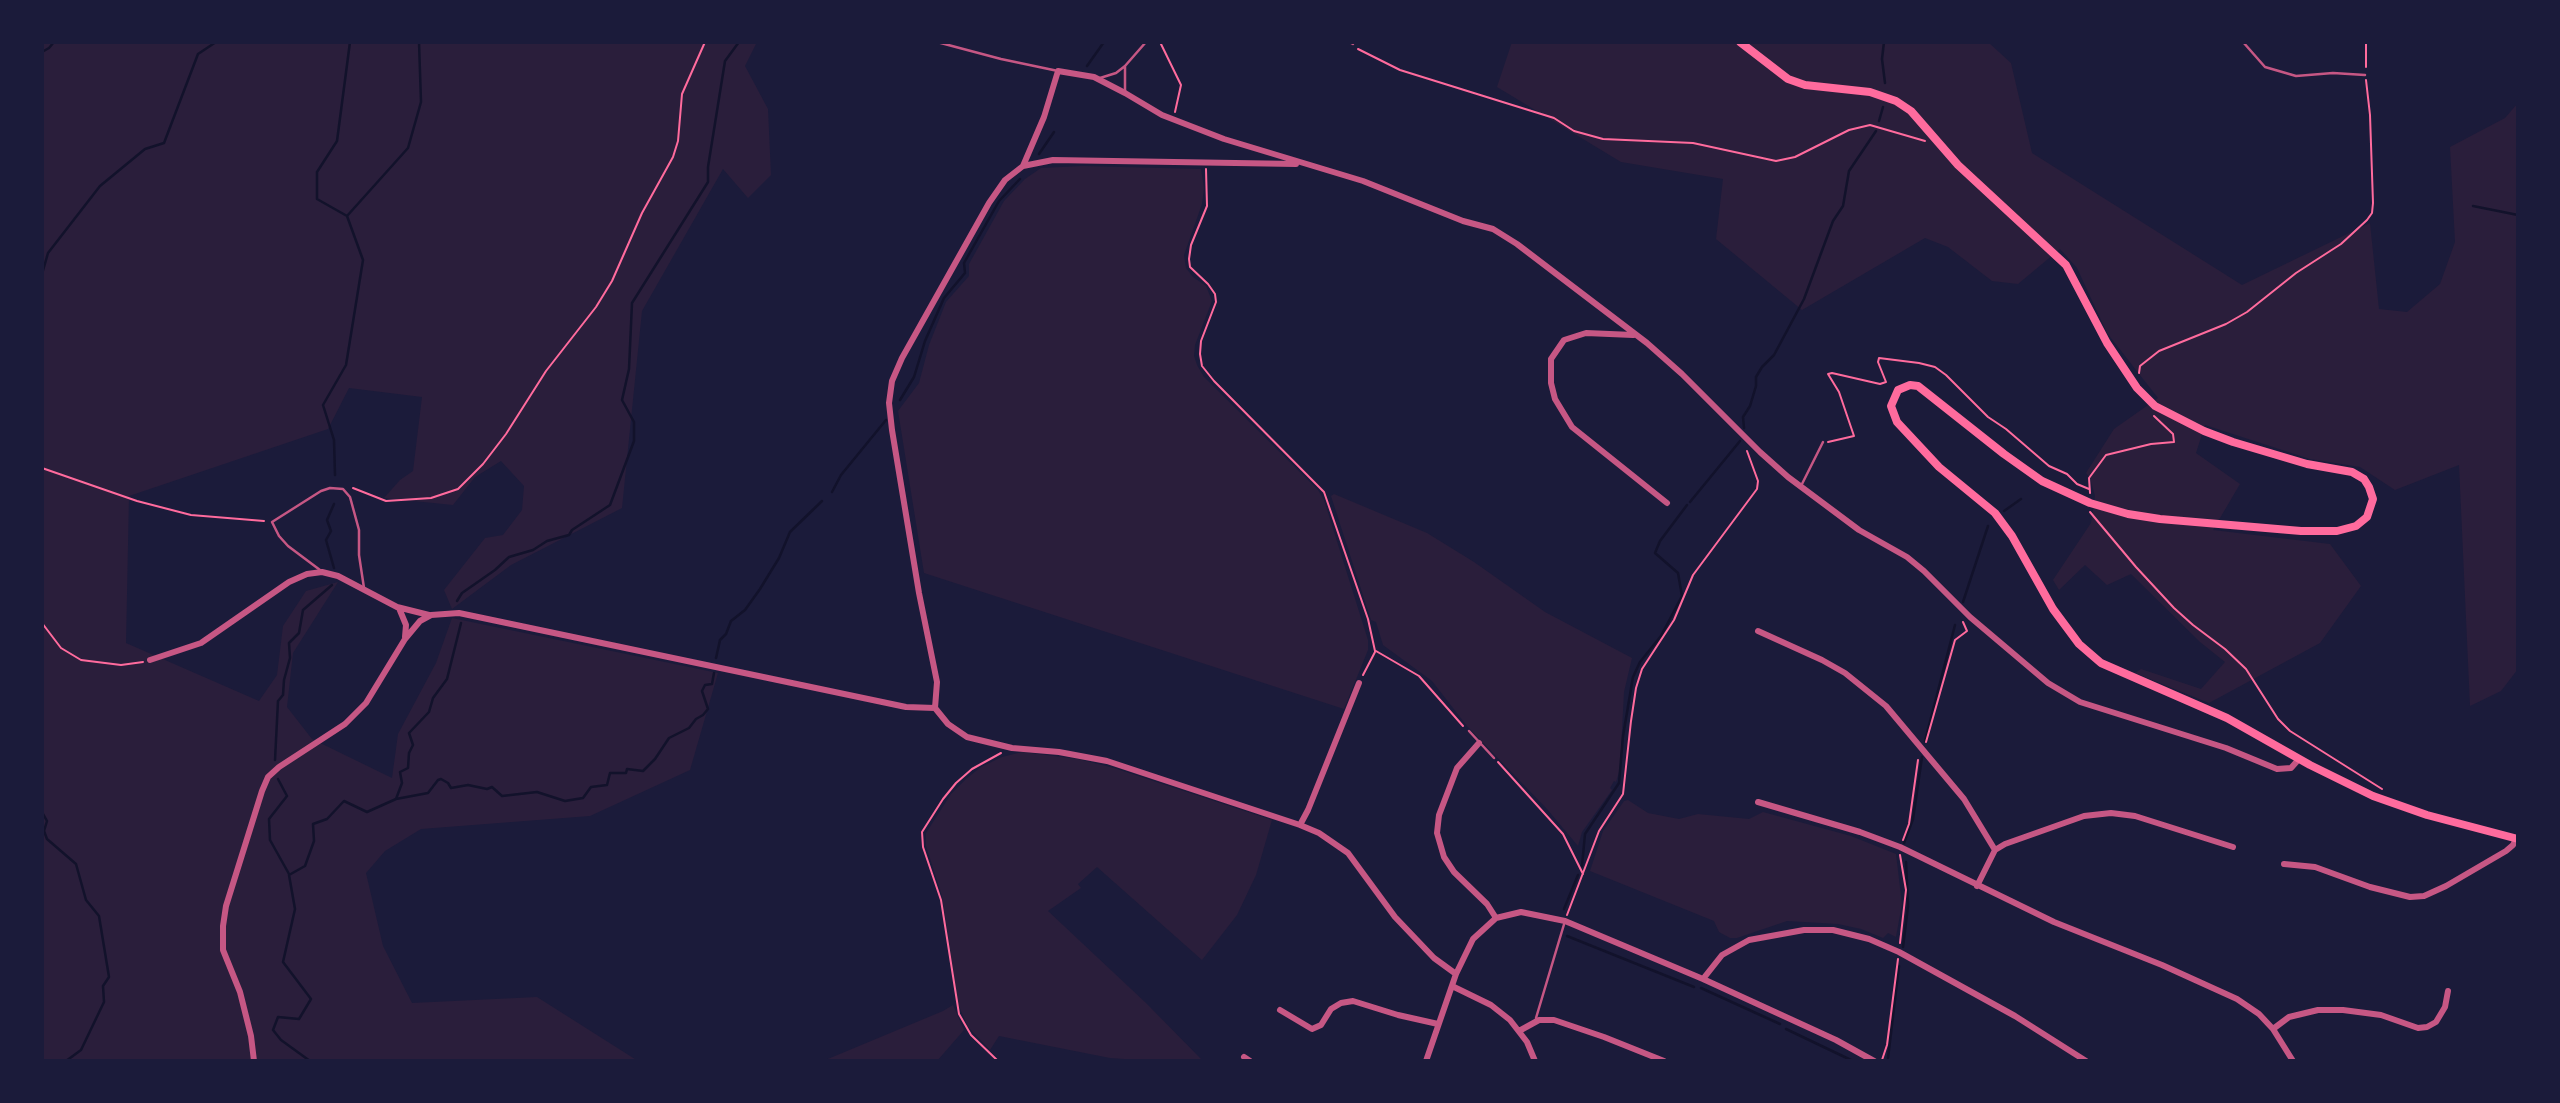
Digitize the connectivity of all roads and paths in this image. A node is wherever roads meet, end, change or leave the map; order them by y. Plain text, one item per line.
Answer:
1 (705, 42) edge
2 (937, 42) edge
3 (1146, 42) edge
4 (1160, 42) edge
5 (1740, 42) edge
6 (2243, 42) edge
7 (2366, 42) edge
8 (1351, 43) edge
9 (1125, 65) junction
10 (1058, 71) junction
11 (2365, 75) junction
12 (1097, 79) junction
13 (1125, 93) junction
14 (1173, 119) junction
15 (1928, 142) dead end
16 (1205, 162) junction
17 (1305, 164) junction
18 (1023, 166) junction
19 (1636, 335) junction
20 (2139, 375) dead end
21 (2155, 406) junction
22 (1750, 441) junction
23 (1823, 442) joint
24 (42, 468) edge
25 (1801, 486) junction
26 (343, 489) junction
27 (2089, 489) junction
28 (1667, 503) dead end
29 (2090, 506) junction
30 (272, 522) junction
31 (323, 572) junction
32 (364, 589) junction
33 (397, 607) junction
34 (1965, 611) junction
35 (431, 615) junction
36 (42, 623) edge
37 (1758, 631) dead end
38 (405, 639) junction
39 (1375, 651) junction
40 (150, 660) joint
41 (1359, 683) joint
42 (935, 708) junction
43 (1469, 732) joint
44 (1479, 743) junction
45 (1012, 748) junction
46 (1923, 749) junction
47 (1494, 758) joint
48 (2299, 759) junction
49 (2386, 791) dead end
50 (1758, 802) dead end
51 (1300, 825) junction
52 (2517, 839) edge
53 (1900, 847) junction
54 (2233, 847) dead end
55 (1996, 850) junction
56 (2284, 864) dead end
57 (1584, 874) junction
58 (1977, 886) junction
59 (1570, 908) dead end
60 (1496, 918) junction
61 (1565, 921) junction
62 (1900, 946) dead end
63 (1898, 961) dead end
64 (1456, 974) junction
65 (1703, 979) junction
66 (1452, 986) junction
67 (2448, 991) dead end
68 (1280, 1010) dead end
69 (1536, 1021) junction
70 (1438, 1024) junction
71 (2273, 1029) junction
72 (1519, 1031) junction
73 (254, 1061) edge
74 (998, 1061) edge
75 (1426, 1061) edge
76 (1535, 1061) edge
77 (1664, 1061) edge
78 (1874, 1061) edge
79 (1881, 1061) edge
80 (2086, 1061) edge
81 (2294, 1061) edge

1 - 26 path
2 - 10 lane
3 - 9 lane
4 - 14 path
5 - 21 main road
6 - 11 lane
7 - 11 path
8 - 15 path
9 - 12 lane
9 - 13 lane
10 - 12 street
10 - 18 street
11 - 20 path
12 - 13 street
13 - 14 street
14 - 17 street
16 - 17 street
16 - 18 street
16 - 39 path
17 - 19 street
18 - 42 street
19 - 22 street
19 - 28 street
21 - 27 path
21 - 29 main road
22 - 25 street
22 - 57 path
23 - 25 lane
23 - 27 path
24 - 30 path
25 - 34 street
26 - 30 lane
26 - 32 lane
27 - 29 path
29 - 48 main road
29 - 49 path
30 - 31 lane
31 - 32 street
31 - 40 street
32 - 33 street
33 - 35 street
33 - 38 street
34 - 46 path
34 - 48 street
35 - 38 street
35 - 42 street
36 - 40 path
37 - 46 street
38 - 73 street
39 - 41 path
39 - 43 path
41 - 51 street
42 - 45 street
43 - 44 lane
44 - 47 lane
44 - 60 street
45 - 51 street
45 - 74 path
46 - 53 path
46 - 55 street
47 - 57 path
48 - 52 main road
50 - 53 street
51 - 64 street
52 - 56 street
53 - 58 street
53 - 62 path
54 - 55 street
55 - 58 street
57 - 59 path
58 - 71 street
60 - 61 street
60 - 64 street
61 - 65 street
61 - 69 lane
63 - 79 path
64 - 66 street
65 - 78 street
65 - 80 street
66 - 70 street
66 - 72 street
67 - 71 street
68 - 70 street
69 - 72 street
69 - 77 street
70 - 75 street
71 - 81 street
72 - 76 street

